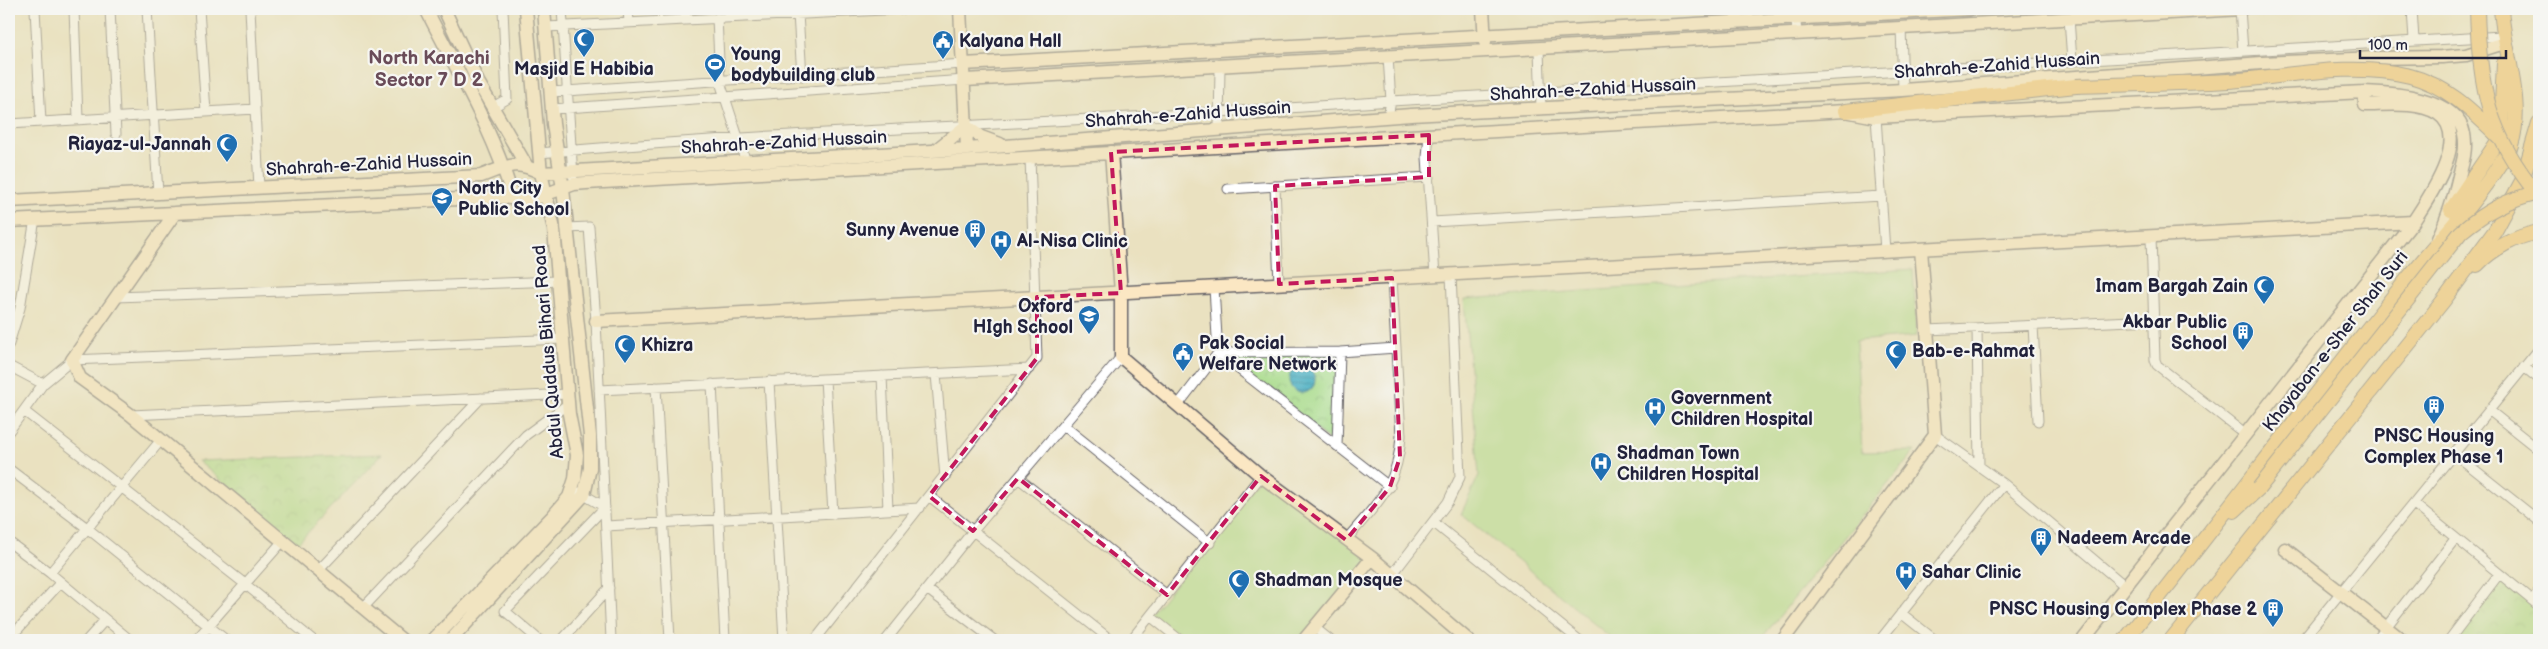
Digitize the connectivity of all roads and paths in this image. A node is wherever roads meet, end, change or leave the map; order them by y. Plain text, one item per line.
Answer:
1 (35, 9) edge
2 (74, 9) edge
3 (110, 9) edge
4 (147, 9) edge
5 (199, 9) edge
6 (250, 9) edge
7 (426, 9) edge
8 (444, 9) edge
9 (503, 9) edge
10 (526, 9) edge
11 (544, 9) edge
12 (562, 9) edge
13 (628, 9) edge
14 (685, 9) edge
15 (885, 9) edge
16 (903, 9) edge
17 (960, 9) edge
18 (1483, 9) edge
19 (1963, 9) edge
20 (1970, 9) edge
21 (2241, 9) edge
22 (2412, 9) edge
23 (2477, 9) edge
24 (2500, 9) edge
25 (831, 11) edge
26 (798, 14) junction
27 (1795, 14) edge
28 (717, 18) junction
29 (2070, 18) junction
30 (686, 20) junction
31 (629, 23) junction
32 (563, 26) junction
33 (546, 27) junction
34 (1900, 27) junction
35 (1797, 34) junction
36 (1484, 36) junction
37 (2414, 40) junction
38 (2504, 41) junction
39 (1539, 49) junction
40 (2242, 51) junction
41 (1485, 52) junction
42 (1388, 57) junction
43 (2072, 61) junction
44 (963, 64) junction
45 (1220, 67) junction
46 (1902, 72) junction
47 (802, 76) junction
48 (965, 80) junction
49 (720, 82) junction
50 (1904, 90) junction
51 (568, 91) junction
52 (551, 92) junction
53 (2364, 92) junction
54 (1540, 93) junction
55 (725, 97) junction
56 (1391, 101) junction
57 (493, 107) junction
58 (569, 108) junction
59 (255, 109) junction
60 (552, 109) junction
61 (1541, 109) junction
62 (1845, 110) junction
63 (206, 112) junction
64 (154, 114) junction
65 (1220, 114) junction
66 (1412, 115) junction
67 (115, 116) junction
68 (1388, 117) junction
69 (1876, 117) junction
70 (78, 119) junction
71 (41, 122) junction
72 (2539, 123) edge
73 (9, 124) edge
74 (966, 126) junction
75 (1219, 128) junction
76 (116, 134) dead end
77 (1429, 135) junction
78 (1411, 136) junction
79 (740, 138) junction
80 (2500, 138) junction
81 (1003, 146) junction
82 (967, 149) junction
83 (571, 150) junction
84 (935, 150) junction
85 (557, 152) junction
86 (1111, 152) junction
87 (539, 153) junction
88 (1049, 155) junction
89 (1030, 156) junction
90 (746, 162) junction
91 (916, 163) junction
92 (526, 165) junction
93 (504, 167) junction
94 (541, 173) junction
95 (1429, 177) junction
96 (567, 179) junction
97 (1275, 186) junction
98 (259, 188) junction
99 (1228, 189) dead end
100 (2539, 192) edge
101 (546, 193) junction
102 (158, 194) junction
103 (1882, 196) junction
104 (2539, 196) edge
105 (513, 198) junction
106 (9, 201) edge
107 (2451, 210) junction
108 (175, 213) junction
109 (35, 219) junction
110 (9, 221) edge
111 (1432, 222) junction
112 (2413, 222) junction
113 (566, 228) junction
114 (2539, 232) edge
115 (2151, 237) junction
116 (2436, 243) junction
117 (1921, 249) junction
118 (1885, 251) junction
119 (1451, 275) junction
120 (1435, 276) junction
121 (1392, 278) junction
122 (558, 281) junction
123 (1279, 284) junction
124 (1214, 288) junction
125 (1121, 293) junction
126 (116, 297) junction
127 (1037, 297) junction
128 (2436, 309) junction
129 (2154, 320) junction
130 (596, 321) junction
131 (2033, 325) junction
132 (1977, 328) junction
133 (1927, 330) junction
134 (10, 334) edge
135 (563, 339) junction
136 (9, 344) edge
137 (1396, 348) junction
138 (2539, 349) edge
139 (1340, 352) junction
140 (1218, 354) junction
141 (1121, 357) junction
142 (72, 360) junction
143 (9, 366) edge
144 (2524, 367) junction
145 (1029, 369) junction
146 (936, 374) junction
147 (882, 376) junction
148 (825, 379) junction
149 (2539, 379) edge
150 (769, 381) junction
151 (43, 384) junction
152 (712, 384) junction
153 (656, 387) junction
154 (599, 390) junction
155 (481, 398) junction
156 (568, 399) junction
157 (1178, 405) junction
158 (24, 411) junction
159 (2490, 411) junction
160 (131, 415) junction
161 (2038, 421) dead end
162 (1063, 425) junction
163 (9, 431) edge
164 (1935, 435) junction
165 (2246, 435) junction
166 (161, 440) junction
167 (1337, 446) junction
168 (2539, 450) edge
169 (2455, 454) junction
170 (1979, 466) junction
171 (9, 469) edge
172 (1261, 476) junction
173 (944, 477) junction
174 (1018, 478) junction
175 (2004, 484) junction
176 (122, 486) junction
177 (1390, 487) junction
178 (572, 488) junction
179 (584, 495) junction
180 (929, 496) junction
181 (2414, 504) junction
182 (605, 507) junction
183 (920, 508) junction
184 (888, 510) junction
185 (833, 514) junction
186 (777, 518) junction
187 (718, 520) junction
188 (2539, 521) edge
189 (1433, 522) junction
190 (664, 523) junction
191 (606, 526) junction
192 (87, 528) junction
193 (2214, 528) junction
194 (973, 531) junction
195 (2455, 539) junction
196 (1346, 540) junction
197 (282, 542) junction
198 (1210, 543) junction
199 (10, 546) edge
200 (2285, 549) dead end
201 (1372, 558) junction
202 (318, 571) junction
203 (50, 572) junction
204 (2500, 574) junction
205 (1392, 576) junction
206 (61, 582) junction
207 (245, 584) junction
208 (2125, 586) junction
209 (609, 588) junction
210 (927, 589) junction
211 (2539, 590) edge
212 (2342, 592) junction
213 (1167, 596) junction
214 (2536, 603) edge
215 (363, 608) junction
216 (1901, 613) junction
217 (1150, 616) junction
218 (105, 620) junction
219 (209, 626) junction
220 (2386, 627) junction
221 (1314, 628) junction
222 (9, 639) edge
223 (437, 639) edge
224 (87, 640) edge
225 (130, 640) edge
226 (196, 640) edge
227 (226, 640) edge
228 (313, 640) edge
229 (402, 640) edge
230 (451, 640) edge
231 (539, 640) edge
232 (562, 640) edge
233 (611, 640) edge
234 (670, 640) edge
235 (725, 640) edge
236 (784, 640) edge
237 (815, 640) edge
238 (886, 640) edge
239 (994, 640) edge
240 (1111, 640) edge
241 (1131, 640) edge
242 (1180, 640) edge
243 (1304, 640) edge
244 (1330, 640) edge
245 (1468, 640) edge
246 (1579, 640) edge
247 (1783, 640) edge
248 (1880, 640) edge
249 (1935, 640) edge
250 (2083, 640) edge
251 (2125, 640) edge
252 (2171, 640) edge
253 (2302, 640) edge
254 (2376, 640) edge
255 (2402, 640) edge
256 (2449, 640) edge

1 - 71 street
2 - 70 street
3 - 67 street
4 - 64 street
5 - 63 street
6 - 59 street
7 - 93 street
8 - 57 street
9 - 57 street
10 - 87 street, Abdul Quddus Bihari Road
11 - 33 street, Abdul Quddus Bihari Road
12 - 32 street
13 - 31 street
14 - 30 street
15 - 16 street
15 - 25 street
17 - 44 street
18 - 36 street
19 - 20 street
19 - 27 street
21 - 29 street
21 - 40 street
22 - 37 street
23 - 80 main road, bridge
24 - 38 main road
25 - 26 street
26 - 28 street
26 - 47 street
27 - 35 street
27 - 36 street
28 - 30 street
28 - 49 street
29 - 34 street
29 - 43 street
30 - 31 street
31 - 32 street
32 - 33 street
32 - 51 street
33 - 52 street, Abdul Quddus Bihari Road
34 - 35 street
34 - 46 street
35 - 39 street
36 - 41 street
36 - 44 street
37 - 38 street
37 - 40 street
38 - 50 street, Shahrah-e-Zahid Hussain
38 - 107 main road
38 - 116 main road, Khayaban-e-Sher Shah Suri
39 - 41 street
39 - 54 street
40 - 43 street
41 - 42 street
42 - 45 street
42 - 56 street
43 - 46 street
44 - 47 street
44 - 48 street
45 - 48 street
45 - 65 street
46 - 50 street
46 - 54 street
47 - 49 street
48 - 55 street
48 - 74 street
49 - 51 street
49 - 55 street
50 - 61 street, Shahrah-e-Zahid Hussain
51 - 52 street
51 - 58 street
52 - 60 street, Abdul Quddus Bihari Road
53 - 69 street, Shahrah-e-Zahid Hussain
53 - 107 street, Shahrah-e-Zahid Hussain
53 - 112 street
54 - 56 street
54 - 61 street
55 - 58 street
55 - 79 street
56 - 65 street
56 - 68 street
57 - 92 street
58 - 60 street
58 - 83 street
59 - 63 street
59 - 98 street
60 - 85 street, Abdul Quddus Bihari Road
61 - 66 street, Shahrah-e-Zahid Hussain
62 - 69 street, Shahrah-e-Zahid Hussain
62 - 77 street, Shahrah-e-Zahid Hussain
62 - 80 main road, bridge
63 - 64 street
64 - 67 street
64 - 102 street
65 - 74 street
65 - 75 street
66 - 68 street, Shahrah-e-Zahid Hussain
66 - 78 street
67 - 70 street
67 - 76 street
68 - 75 street, Shahrah-e-Zahid Hussain
69 - 103 street
70 - 71 street
71 - 73 street
72 - 128 main road
74 - 79 street
74 - 81 street
74 - 82 street
74 - 84 street
75 - 81 street, Shahrah-e-Zahid Hussain
77 - 78 street, Shahrah-e-Zahid Hussain
77 - 95 street
78 - 86 street, Shahrah-e-Zahid Hussain
79 - 83 street
79 - 90 street
80 - 104 main road, bridge
81 - 82 street, Shahrah-e-Zahid Hussain
81 - 88 street
82 - 84 street, Shahrah-e-Zahid Hussain
83 - 85 street
83 - 96 street
84 - 90 street, Shahrah-e-Zahid Hussain
84 - 91 street
85 - 87 street
85 - 96 street, Abdul Quddus Bihari Road
86 - 88 street, Shahrah-e-Zahid Hussain
86 - 125 street
87 - 94 street, Abdul Quddus Bihari Road
88 - 89 street, Shahrah-e-Zahid Hussain
89 - 91 street, Shahrah-e-Zahid Hussain
89 - 127 street
90 - 96 street, Shahrah-e-Zahid Hussain
91 - 96 street, Shahrah-e-Zahid Hussain
92 - 93 street, Shahrah-e-Zahid Hussain
92 - 94 street
93 - 98 street, Shahrah-e-Zahid Hussain
93 - 105 street
94 - 96 street, Shahrah-e-Zahid Hussain
94 - 101 street, Abdul Quddus Bihari Road
95 - 97 street
95 - 111 street
96 - 101 street, Shahrah-e-Zahid Hussain
96 - 113 street, Abdul Quddus Bihari Road
97 - 99 street
97 - 123 street
98 - 102 street, Shahrah-e-Zahid Hussain
100 - 193 main road, bridge
101 - 105 street, Shahrah-e-Zahid Hussain
101 - 122 street, Abdul Quddus Bihari Road
102 - 106 street, Shahrah-e-Zahid Hussain
103 - 111 street
103 - 118 street
105 - 108 street, Shahrah-e-Zahid Hussain
107 - 116 street, Shahrah-e-Zahid Hussain
108 - 109 street, Shahrah-e-Zahid Hussain
108 - 126 street
109 - 110 street, Shahrah-e-Zahid Hussain
109 - 134 street
111 - 120 street
112 - 115 street
112 - 165 street
113 - 130 street
113 - 179 street, Abdul Quddus Bihari Road
114 - 128 main road
115 - 117 street
115 - 129 street
116 - 193 main road, Khayaban-e-Sher Shah Suri
117 - 118 street
117 - 133 street
118 - 119 street
119 - 120 street
119 - 189 street
120 - 121 street
121 - 123 street
121 - 137 street
122 - 126 street
122 - 135 street, Abdul Quddus Bihari Road
123 - 124 street
124 - 125 street
124 - 140 street
125 - 127 street
125 - 141 street
126 - 142 street
127 - 130 street
127 - 145 street
128 - 252 main road
129 - 131 street
129 - 165 street
130 - 154 street
131 - 132 street
131 - 161 street
132 - 133 street
132 - 170 street
133 - 164 street
134 - 136 street
135 - 142 street
135 - 156 street, Abdul Quddus Bihari Road
137 - 139 street
137 - 177 street
138 - 144 street
139 - 140 street
139 - 167 street
140 - 157 street
140 - 167 street
141 - 157 street
141 - 162 street
142 - 151 street
142 - 160 street
143 - 151 street
144 - 149 street
144 - 159 street
145 - 146 street
145 - 173 street
146 - 147 street
146 - 173 street
147 - 148 street
147 - 184 street
148 - 150 street
148 - 185 street
150 - 152 street
150 - 186 street
151 - 158 street
152 - 153 street
152 - 187 street
153 - 154 street
153 - 190 street
154 - 182 street
155 - 156 street
155 - 160 street
155 - 202 street
156 - 178 street, Abdul Quddus Bihari Road
156 - 215 street
157 - 172 street
158 - 163 street
158 - 176 street
159 - 168 street
159 - 169 street
160 - 166 street
162 - 174 street
162 - 198 street
164 - 170 street
164 - 247 street
165 - 208 street
166 - 176 street
166 - 197 street
167 - 177 street
169 - 181 street
169 - 188 street
170 - 175 street
171 - 192 street
172 - 196 street
172 - 198 street
173 - 180 street
174 - 194 street
174 - 213 street
175 - 208 street
175 - 216 street
176 - 192 street
176 - 207 street
177 - 196 street
178 - 179 street
178 - 223 street, Abdul Quddus Bihari Road
179 - 182 street
179 - 230 street, Abdul Quddus Bihari Road
180 - 183 street
180 - 194 street
181 - 195 street
181 - 212 street
182 - 191 street
182 - 231 street
183 - 184 street
183 - 237 street
184 - 185 street
185 - 186 street
186 - 187 street
186 - 236 street
187 - 190 street
187 - 235 street
189 - 205 street
189 - 246 street
190 - 191 street
190 - 234 street
191 - 209 street
192 - 203 street
192 - 219 street
193 - 251 main road, Khayaban-e-Sher Shah Suri
194 - 210 street
194 - 240 street
195 - 204 street
195 - 220 street
196 - 201 street
197 - 202 street
197 - 207 street
198 - 213 street
199 - 203 street
200 - 212 street
201 - 205 street
201 - 221 street
202 - 215 street
203 - 206 street
204 - 214 street
204 - 256 street
205 - 245 street
206 - 218 street
206 - 222 street
207 - 219 street
207 - 228 street
208 - 250 street
209 - 232 street
209 - 233 street
210 - 238 street
210 - 239 street
211 - 214 street
212 - 220 street
212 - 253 street
213 - 217 street
215 - 229 street
216 - 248 street
216 - 249 street
217 - 241 street
217 - 242 street
218 - 224 street
218 - 225 street
219 - 226 street
219 - 227 street
220 - 254 street
220 - 255 street
221 - 243 street
221 - 244 street

